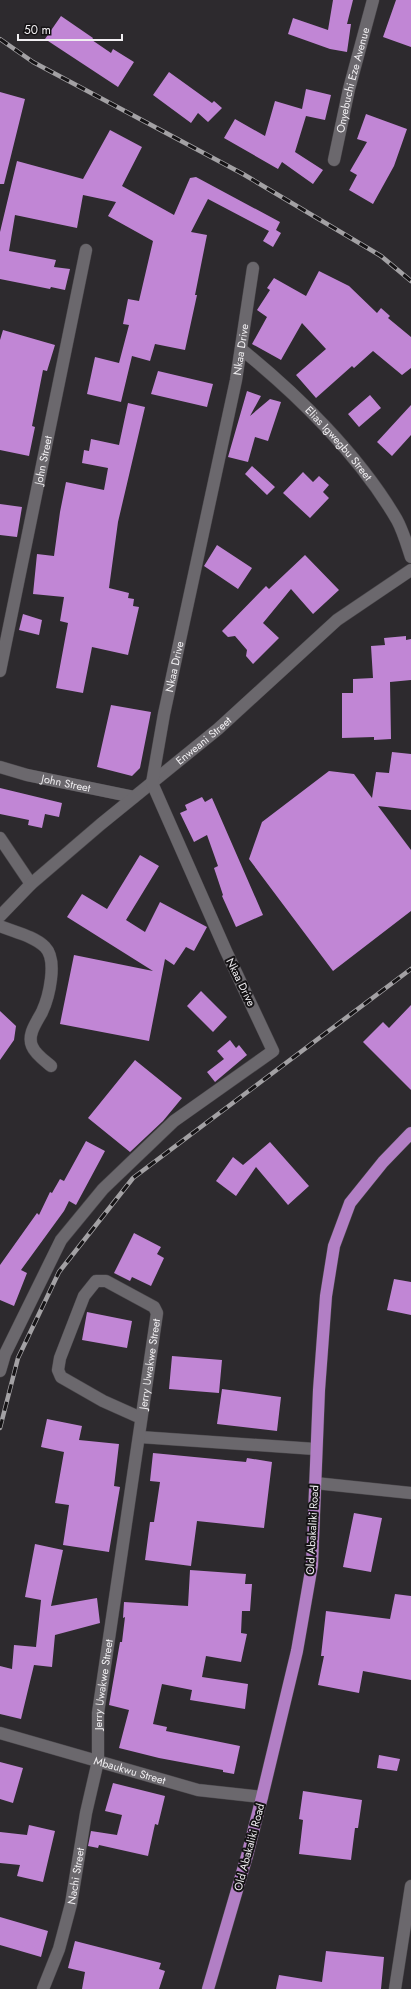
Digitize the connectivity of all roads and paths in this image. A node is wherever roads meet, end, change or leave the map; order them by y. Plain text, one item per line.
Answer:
1 (373, 0) edge
2 (334, 160) dead end
3 (86, 250) dead end
4 (253, 268) dead end
5 (241, 349) junction
6 (411, 557) edge
7 (411, 570) edge
8 (0, 671) edge
9 (0, 767) edge
10 (152, 783) junction
11 (134, 797) junction
12 (0, 838) edge
13 (32, 884) junction
14 (0, 916) edge
15 (0, 926) edge
16 (51, 1066) dead end
17 (411, 1132) edge
18 (0, 1371) edge
19 (141, 1418) junction
20 (140, 1437) junction
21 (315, 1449) junction
22 (315, 1483) junction
23 (411, 1493) edge
24 (0, 1733) edge
25 (98, 1761) junction
26 (262, 1797) junction
27 (411, 1886) edge
28 (43, 1989) edge
29 (208, 1989) edge
30 (395, 1989) edge

1 - 2 street, Onyebuchi Eze Avenue
3 - 8 street, John Street
4 - 5 street, Nkaa Drive
5 - 6 street, Elias Igwegbu Street
5 - 10 street, Nkaa Drive
7 - 10 street, Enweani Street
9 - 11 street, John Street
10 - 11 street, Enweani Street
10 - 18 street, Nkaa Drive
11 - 13 street, Enweani Street
12 - 13 street
13 - 14 street, Enweani Street
15 - 16 street
17 - 21 main road, Old Abakaliki Road
19 - 19 street, Jerry Uwakwe Street
19 - 20 street, Jerry Uwakwe Street
20 - 21 street
20 - 25 street, Jerry Uwakwe Street
21 - 22 main road, Old Abakaliki Road
22 - 23 street
22 - 26 main road, Old Abakaliki Road
24 - 25 street, Mbaukwu Street
25 - 26 street, Mbaukwu Street
25 - 28 street, Nachi Street
26 - 29 main road, Old Abakaliki Road
27 - 30 street

